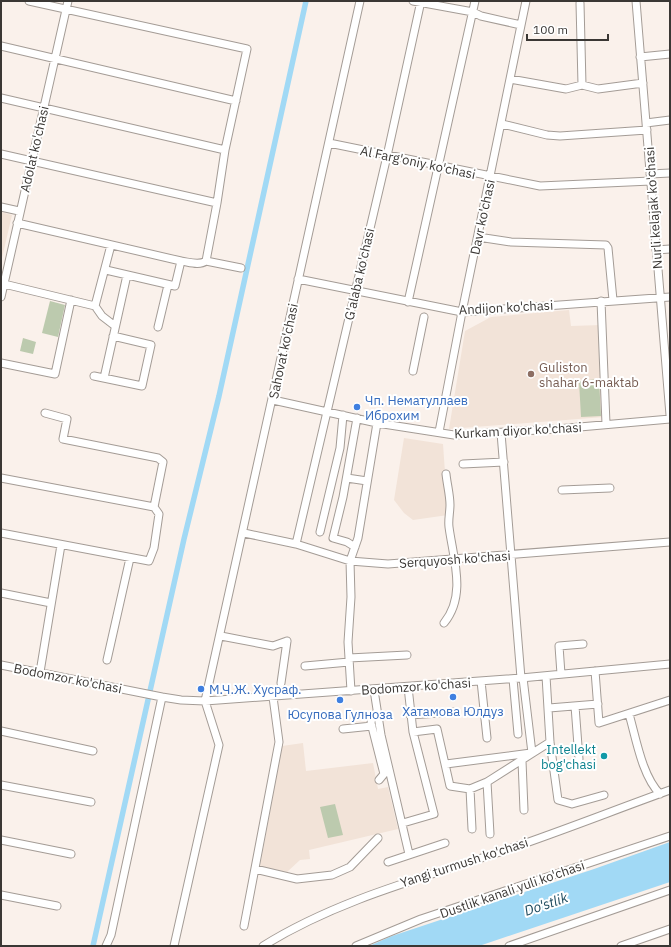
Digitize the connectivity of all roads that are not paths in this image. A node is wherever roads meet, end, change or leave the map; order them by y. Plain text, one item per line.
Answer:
1 (29, 1) edge
2 (68, 1) edge
3 (360, 1) edge
4 (418, 1) edge
5 (475, 1) edge
6 (526, 1) edge
7 (636, 1) edge
8 (580, 3) dead end
9 (67, 9) junction
10 (473, 12) junction
11 (522, 25) junction
12 (1, 46) edge
13 (670, 54) edge
14 (640, 57) junction
15 (55, 58) junction
16 (510, 79) junction
17 (643, 83) junction
18 (582, 85) junction
19 (1, 98) edge
20 (236, 101) junction
21 (44, 108) junction
22 (670, 120) edge
23 (502, 124) junction
24 (647, 126) junction
25 (329, 143) junction
26 (225, 150) junction
27 (1, 154) edge
28 (387, 156) junction
29 (31, 161) junction
30 (438, 166) junction
31 (670, 173) edge
32 (490, 177) junction
33 (651, 178) junction
34 (217, 203) junction
35 (1, 208) edge
36 (19, 212) junction
37 (17, 222) junction
38 (478, 237) junction
39 (111, 245) junction
40 (670, 249) edge
41 (656, 250) junction
42 (181, 261) junction
43 (206, 261) junction
44 (5, 262) edge
45 (241, 268) dead end
46 (106, 270) junction
47 (127, 275) junction
48 (298, 279) junction
49 (4, 284) junction
50 (172, 286) junction
51 (355, 290) junction
52 (1, 297) edge
53 (670, 297) edge
54 (660, 298) junction
55 (71, 300) junction
56 (613, 300) junction
57 (601, 301) junction
58 (408, 302) junction
59 (95, 306) junction
60 (462, 312) junction
61 (424, 317) dead end
62 (115, 326) junction
63 (158, 326) dead end
64 (113, 336) junction
65 (668, 362) edge
66 (1, 363) edge
67 (413, 371) dead end
68 (94, 376) dead end
69 (104, 378) junction
70 (273, 400) junction
71 (327, 411) junction
72 (45, 413) dead end
73 (343, 415) junction
74 (670, 415) edge
75 (357, 418) junction
76 (670, 419) edge
77 (377, 423) junction
78 (606, 424) junction
79 (439, 432) junction
80 (501, 433) junction
81 (504, 462) junction
82 (463, 464) dead end
83 (446, 474) dead end
84 (1, 478) edge
85 (347, 478) junction
86 (368, 481) junction
87 (610, 488) dead end
88 (562, 490) dead end
89 (154, 507) junction
90 (320, 532) dead end
91 (1, 533) edge
92 (244, 533) junction
93 (670, 542) edge
94 (296, 544) junction
95 (61, 545) junction
96 (355, 547) junction
97 (512, 555) junction
98 (130, 558) junction
99 (455, 559) junction
100 (350, 561) junction
101 (1, 593) edge
102 (52, 603) junction
103 (444, 623) dead end
104 (221, 636) junction
105 (583, 644) dead end
106 (407, 655) dead end
107 (107, 660) dead end
108 (349, 660) junction
109 (670, 664) edge
110 (1, 665) edge
111 (305, 666) dead end
112 (595, 671) junction
113 (40, 672) junction
114 (561, 674) junction
115 (546, 676) junction
116 (522, 678) junction
117 (513, 679) junction
118 (481, 681) junction
119 (281, 683) dead end
120 (408, 686) junction
121 (374, 690) junction
122 (351, 691) junction
123 (159, 696) junction
124 (273, 697) junction
125 (670, 700) edge
126 (206, 701) junction
127 (598, 704) junction
128 (575, 706) junction
129 (548, 708) junction
130 (377, 712) junction
131 (453, 712) dead end
132 (629, 714) junction
133 (410, 715) junction
134 (372, 726) junction
135 (342, 729) dead end
136 (1, 731) edge
137 (413, 732) junction
138 (518, 734) dead end
139 (487, 738) dead end
140 (550, 742) junction
141 (93, 751) dead end
142 (534, 753) junction
143 (579, 759) dead end
144 (522, 761) junction
145 (446, 764) junction
146 (379, 780) dead end
147 (487, 782) junction
148 (1, 785) edge
149 (470, 789) junction
150 (670, 790) edge
151 (660, 794) junction
152 (604, 795) dead end
153 (91, 802) dead end
154 (524, 810) dead end
155 (403, 823) junction
156 (472, 829) dead end
157 (490, 834) dead end
158 (670, 836) edge
159 (378, 838) dead end
160 (1, 840) edge
161 (445, 843) dead end
162 (71, 854) dead end
163 (409, 854) junction
164 (388, 862) dead end
165 (255, 869) junction
166 (670, 890) edge
167 (1, 895) edge
168 (58, 906) dead end
169 (244, 926) dead end
170 (670, 929) edge
171 (106, 946) edge
172 (174, 946) edge
173 (263, 946) edge
174 (356, 946) edge
175 (509, 946) edge
176 (621, 946) edge

1 - 9 street
2 - 9 street, Adolat ko'chasi
3 - 25 street, Sahovat ko'chasi
4 - 10 street
4 - 28 street, G'alaba ko'chasi
5 - 10 street
6 - 11 street, Davr ko'chasi
7 - 14 street, Nurli kelajak ko'chasi
8 - 18 street
9 - 15 street, Adolat ko'chasi
9 - 20 street
10 - 11 street
10 - 30 street
11 - 16 street, Davr ko'chasi
12 - 15 street
13 - 14 street
14 - 17 street, Nurli kelajak ko'chasi
15 - 20 street
15 - 21 street, Adolat ko'chasi
16 - 18 street
16 - 23 street, Davr ko'chasi
17 - 18 street
17 - 24 street, Nurli kelajak ko'chasi
19 - 21 street
20 - 26 street
21 - 26 street
21 - 29 street, Adolat ko'chasi
22 - 24 street
23 - 24 street
23 - 32 street, Davr ko'chasi
24 - 33 street, Nurli kelajak ko'chasi
25 - 28 street, Al Farg'oniy ko'chasi
25 - 48 street, Sahovat ko'chasi
26 - 34 street
27 - 29 street
28 - 30 street, Al Farg'oniy ko'chasi
28 - 51 street, G'alaba ko'chasi
29 - 34 street
29 - 36 street, Adolat ko'chasi
30 - 32 street, Al Farg'oniy ko'chasi
30 - 58 street
31 - 33 street, Al Farg'oniy ko'chasi
32 - 33 street, Al Farg'oniy ko'chasi
32 - 38 street, Davr ko'chasi
33 - 41 street, Nurli kelajak ko'chasi
34 - 43 street
35 - 36 street
36 - 37 street, Adolat ko'chasi
37 - 39 street
37 - 44 street, Adolat ko'chasi
38 - 56 street
38 - 60 street, Davr ko'chasi
39 - 42 street
39 - 46 street
40 - 41 street
41 - 54 street, Nurli kelajak ko'chasi
42 - 43 street
42 - 50 street
43 - 45 street
44 - 49 street, Adolat ko'chasi
46 - 47 street
46 - 59 street
47 - 50 street
47 - 62 street
48 - 51 street, Andijon ko'chasi
48 - 70 street, Sahovat ko'chasi
49 - 52 street, Adolat ko'chasi
49 - 55 street
50 - 63 street
51 - 58 street, Andijon ko'chasi
51 - 71 street, G'alaba ko'chasi
53 - 54 street, Andijon ko'chasi
54 - 56 street, Andijon ko'chasi
54 - 65 street, Nurli kelajak ko'chasi
55 - 59 street
55 - 66 street
56 - 57 street, Andijon ko'chasi
57 - 60 street, Andijon ko'chasi
57 - 78 street
58 - 60 street, Andijon ko'chasi
59 - 62 street
60 - 79 street, Davr ko'chasi
61 - 67 street
62 - 64 street
64 - 69 street
64 - 69 street
65 - 74 street, Nurli kelajak ko'chasi
68 - 69 street
70 - 71 street, Kurkam diyor ko'chasi
70 - 92 street, Sahovat ko'chasi
71 - 73 street, Kurkam diyor ko'chasi
71 - 94 street, G'alaba ko'chasi
72 - 89 street
73 - 75 street, Kurkam diyor ko'chasi
73 - 90 street
75 - 77 street, Kurkam diyor ko'chasi
75 - 85 street
76 - 78 street, Kurkam diyor ko'chasi
77 - 79 street, Kurkam diyor ko'chasi
77 - 86 street
78 - 80 street, Kurkam diyor ko'chasi
79 - 80 street, Kurkam diyor ko'chasi
80 - 81 street
81 - 82 street
81 - 97 street
83 - 99 street
84 - 89 street
85 - 86 street
85 - 96 street
86 - 96 street
87 - 88 street
89 - 98 street
91 - 95 street
92 - 94 street, Serquyosh ko'chasi
92 - 104 street, Sahovat ko'chasi
93 - 97 street, Serquyosh ko'chasi
94 - 100 street, Serquyosh ko'chasi
95 - 98 street
95 - 102 street
96 - 100 street
97 - 99 street, Serquyosh ko'chasi
97 - 116 street
98 - 107 street
99 - 100 street, Serquyosh ko'chasi
99 - 103 street
100 - 108 street
101 - 102 street
102 - 113 street
104 - 119 street
104 - 126 street, Sahovat ko'chasi
105 - 114 street
106 - 108 street
108 - 111 street
108 - 122 street
109 - 112 street, Bodomzor ko'chasi
110 - 113 street, Bodomzor ko'chasi
112 - 114 street, Bodomzor ko'chasi
112 - 127 street
113 - 123 street, Bodomzor ko'chasi
114 - 115 street, Bodomzor ko'chasi
115 - 116 street, Bodomzor ko'chasi
115 - 129 street
116 - 117 street, Bodomzor ko'chasi
116 - 142 street
117 - 118 street, Bodomzor ko'chasi
117 - 138 street
118 - 120 street, Bodomzor ko'chasi
118 - 139 street
120 - 121 street, Bodomzor ko'chasi
120 - 133 street
121 - 122 street, Bodomzor ko'chasi
121 - 130 street
122 - 124 street, Bodomzor ko'chasi
123 - 126 street, Bodomzor ko'chasi
123 - 171 street
124 - 126 street, Bodomzor ko'chasi
124 - 165 street
125 - 132 street
126 - 172 street
127 - 128 street
127 - 132 street
128 - 129 street
128 - 143 street
129 - 140 street
130 - 134 street
130 - 155 street
131 - 133 street
132 - 151 street
133 - 137 street
134 - 135 street
134 - 146 street
136 - 141 street
137 - 145 street
137 - 155 street
140 - 142 street
140 - 152 street
142 - 144 street
142 - 145 street
144 - 147 street
144 - 154 street
145 - 149 street
147 - 149 street
147 - 157 street
148 - 153 street
149 - 156 street
150 - 151 street, Yangi turmush ko'chasi
151 - 173 street, Yangi turmush ko'chasi
155 - 163 street
158 - 174 street, Dustlik kanali yuli ko'chasi
159 - 165 street
160 - 162 street
161 - 163 street
163 - 164 street
165 - 169 street
166 - 175 street
167 - 168 street
170 - 176 street

